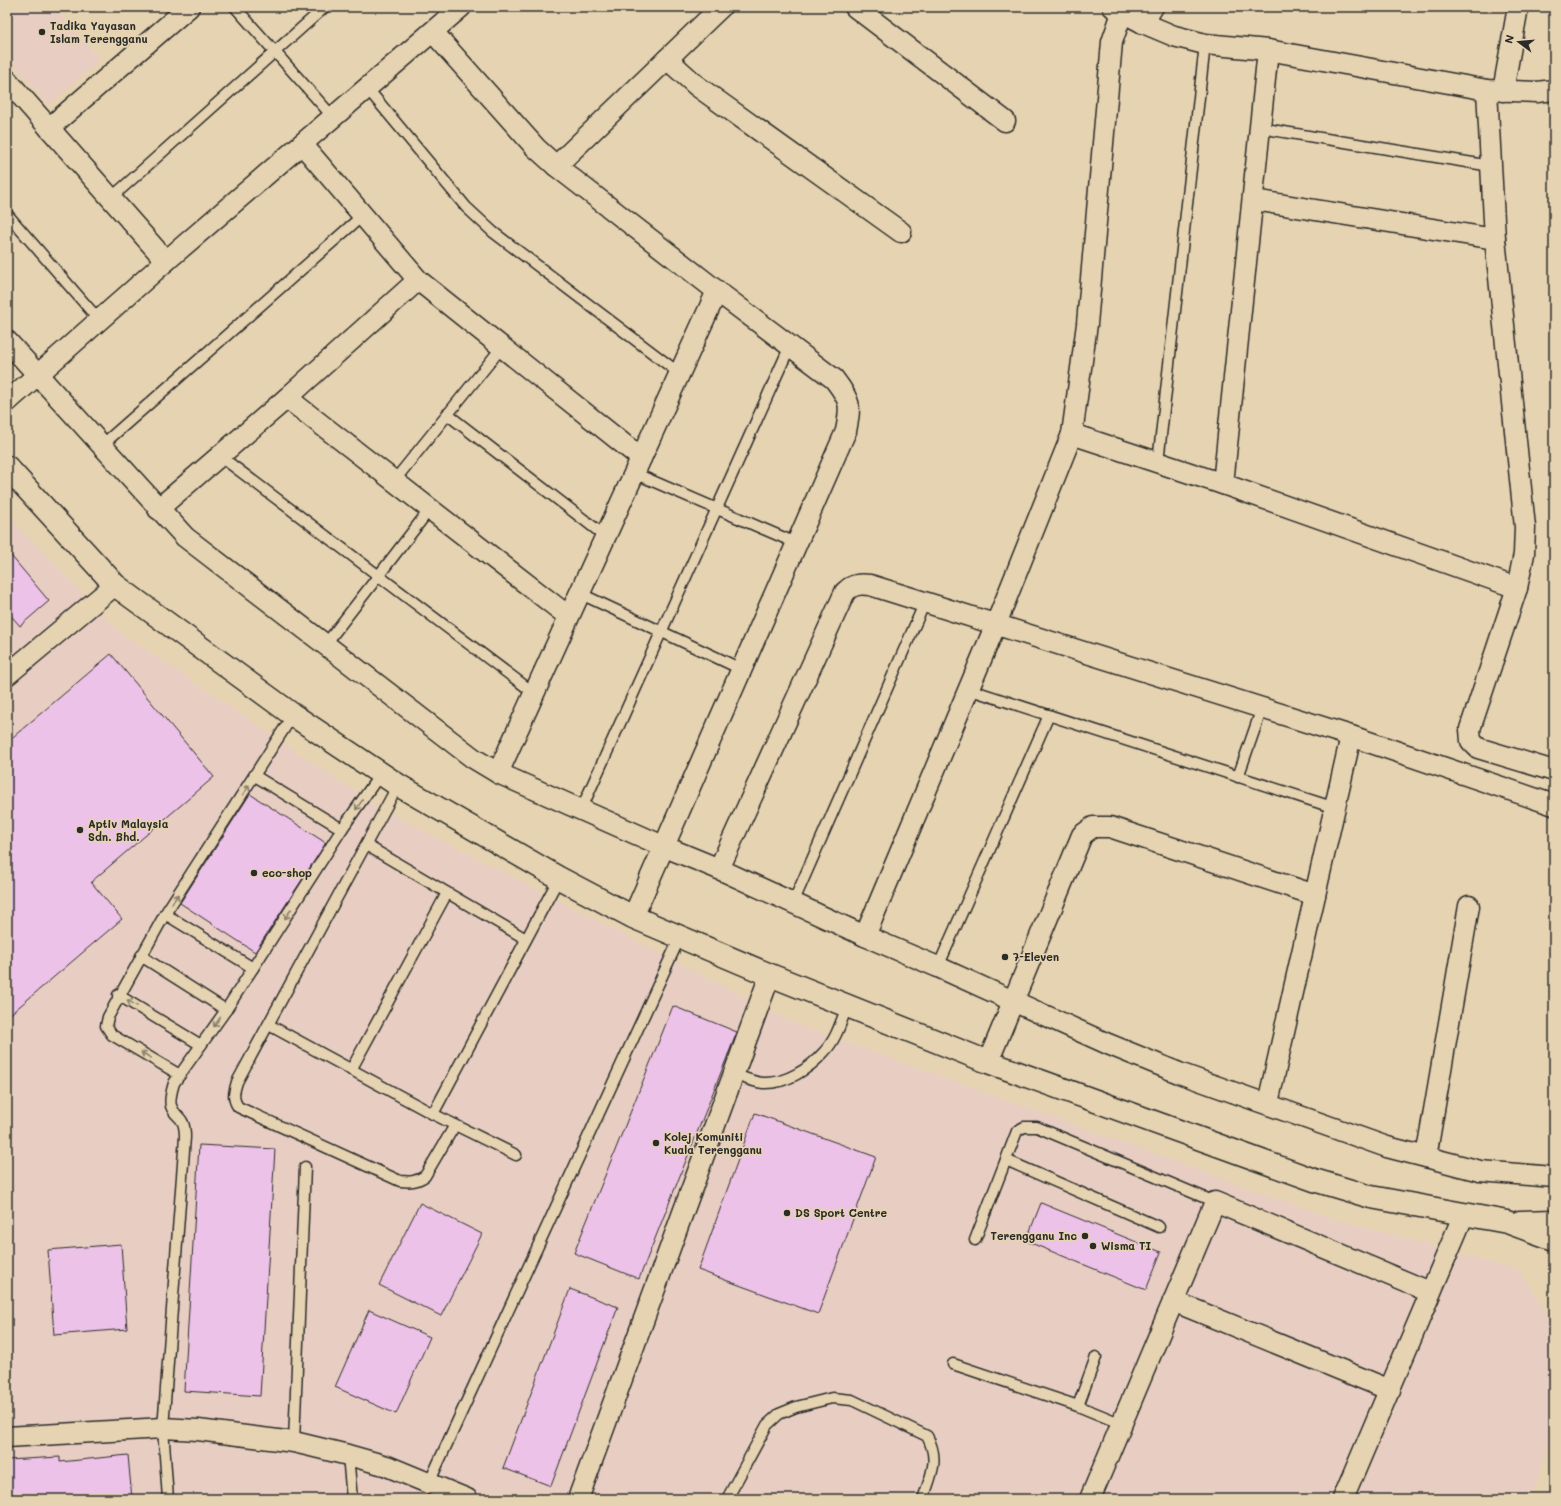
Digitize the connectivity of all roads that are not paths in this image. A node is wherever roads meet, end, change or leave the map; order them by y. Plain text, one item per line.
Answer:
1 (189, 7) edge
2 (235, 7) edge
3 (325, 7) edge
4 (461, 7) edge
5 (722, 7) edge
6 (856, 7) edge
7 (1518, 7) edge
8 (1117, 10) edge
9 (1148, 15) edge
10 (433, 32) junction
11 (1205, 44) junction
12 (1268, 50) junction
13 (274, 51) junction
14 (667, 59) junction
15 (7, 80) edge
16 (368, 88) junction
17 (1554, 90) edge
18 (1495, 91) junction
19 (333, 117) junction
20 (1005, 121) dead end
21 (49, 128) junction
22 (1260, 128) junction
23 (302, 144) junction
24 (556, 166) junction
25 (1491, 166) junction
26 (110, 198) junction
27 (1254, 200) junction
28 (7, 214) edge
29 (362, 216) junction
30 (901, 232) dead end
31 (1495, 239) junction
32 (166, 261) junction
33 (418, 280) junction
34 (717, 291) junction
35 (99, 320) junction
36 (7, 341) edge
37 (790, 346) junction
38 (502, 347) junction
39 (679, 373) junction
40 (37, 375) junction
41 (287, 398) junction
42 (7, 402) edge
43 (447, 414) junction
44 (1072, 434) junction
45 (101, 446) junction
46 (220, 456) junction
47 (1158, 462) junction
48 (638, 465) junction
49 (7, 467) edge
50 (394, 481) junction
51 (1223, 484) junction
52 (717, 508) junction
53 (158, 509) junction
54 (430, 509) junction
55 (605, 536) junction
56 (796, 543) junction
57 (378, 575) junction
58 (115, 585) junction
59 (1517, 588) junction
60 (579, 593) junction
61 (925, 602) junction
62 (568, 616) junction
63 (996, 624) junction
64 (661, 632) junction
65 (325, 645) junction
66 (741, 669) junction
67 (7, 675) edge
68 (968, 689) junction
69 (534, 693) junction
70 (1262, 708) junction
71 (293, 715) junction
72 (1049, 715) junction
73 (1351, 736) junction
74 (1554, 771) edge
75 (498, 773) junction
76 (255, 776) junction
77 (1238, 776) junction
78 (390, 779) junction
79 (1554, 805) edge
80 (1334, 808) junction
81 (581, 810) junction
82 (342, 829) junction
83 (366, 845) junction
84 (663, 846) junction
85 (719, 869) junction
86 (559, 878) junction
87 (447, 893) junction
88 (1315, 896) junction
89 (793, 903) junction
90 (1469, 906) dead end
91 (165, 914) junction
92 (633, 917) junction
93 (865, 936) junction
94 (680, 937) junction
95 (526, 939) junction
96 (141, 956) junction
97 (938, 967) junction
98 (253, 968) junction
99 (770, 975) junction
100 (118, 995) junction
101 (1012, 1000) junction
102 (847, 1006) junction
103 (226, 1010) junction
104 (269, 1025) junction
105 (201, 1046) junction
106 (988, 1062) junction
107 (351, 1070) junction
108 (733, 1074) junction
109 (180, 1075) junction
110 (1268, 1103) junction
111 (432, 1114) junction
112 (455, 1125) junction
113 (516, 1155) dead end
114 (1426, 1158) junction
115 (1006, 1160) junction
116 (305, 1167) dead end
117 (1554, 1177) edge
118 (1215, 1202) junction
119 (1464, 1214) junction
120 (1554, 1221) edge
121 (1507, 1222) junction
122 (1159, 1227) dead end
123 (1554, 1239) edge
124 (975, 1240) dead end
125 (1430, 1292) junction
126 (1173, 1301) junction
127 (1096, 1357) dead end
128 (953, 1364) dead end
129 (1390, 1390) junction
130 (1078, 1406) junction
131 (1122, 1424) junction
132 (163, 1428) junction
133 (7, 1437) edge
134 (294, 1442) junction
135 (348, 1455) junction
136 (417, 1479) junction
137 (168, 1499) edge
138 (352, 1499) edge
139 (467, 1499) edge
140 (578, 1499) edge
141 (727, 1499) edge
142 (923, 1499) edge
143 (1090, 1499) edge
144 (1344, 1499) edge

1 - 21 street
2 - 13 lane
3 - 13 lane
4 - 10 street
5 - 14 street
6 - 20 street
7 - 18 street
8 - 9 street
8 - 44 street
9 - 11 street
10 - 16 street
10 - 24 street
11 - 12 street
11 - 47 lane
12 - 18 street
12 - 22 street
13 - 19 lane
13 - 26 lane
14 - 24 street
14 - 30 street
15 - 21 street
16 - 19 street
16 - 39 lane
17 - 18 street
18 - 25 street
19 - 23 street
21 - 26 street
22 - 25 lane
22 - 27 street
23 - 29 street
23 - 32 street
24 - 34 street
25 - 31 street
26 - 32 street
27 - 31 street
27 - 51 street
28 - 35 lane
29 - 33 street
29 - 45 lane
31 - 59 street
32 - 35 street
33 - 38 street
33 - 41 street
34 - 37 street
34 - 39 street
35 - 40 street
36 - 40 street
37 - 52 lane
37 - 56 street
38 - 43 lane
38 - 48 street
39 - 48 street
40 - 42 street
40 - 45 street
41 - 46 street
41 - 50 street
43 - 50 lane
43 - 55 lane
44 - 47 street
44 - 63 street
45 - 53 street
46 - 53 street
46 - 57 lane
47 - 51 street
48 - 52 lane
48 - 55 street
49 - 58 street
50 - 54 street
51 - 59 street
52 - 56 lane
52 - 64 lane
53 - 65 street
54 - 57 lane
54 - 62 street
55 - 60 street
56 - 66 street
57 - 65 lane
57 - 69 lane
58 - 67 street
58 - 71 street
59 - 74 street
60 - 62 street
60 - 64 lane
61 - 63 street
61 - 85 street
61 - 89 lane
62 - 69 street
63 - 68 street
63 - 70 street
64 - 66 lane
64 - 81 lane
65 - 75 street
66 - 84 street
68 - 72 lane
68 - 93 street
69 - 75 street
70 - 73 street
70 - 77 lane
71 - 76 lane
71 - 78 street
72 - 77 lane
72 - 97 lane
73 - 79 street
73 - 80 street
75 - 81 street
76 - 82 lane
91 -> 76 lane
77 - 80 lane
78 -> 82 lane
78 - 83 lane
78 - 86 street
80 - 88 street
81 - 84 street
82 -> 98 lane
83 - 87 lane
83 - 104 lane
84 - 85 street
84 - 92 street
85 - 89 street
86 - 92 street
86 - 95 lane
87 - 95 lane
87 - 107 lane
88 - 101 street
88 - 110 street
89 - 93 street
90 - 114 street
91 - 96 lane
91 - 98 lane
92 - 94 street
93 - 97 street
94 - 99 street
94 - 136 lane
95 - 111 lane
96 - 100 lane
96 - 103 lane
97 - 101 street
98 - 103 lane
99 - 102 street
99 - 108 street
105 -> 100 lane
109 -> 100 lane
101 - 106 street
101 - 110 street
102 - 106 street
102 - 108 lane
103 -> 105 lane
104 - 107 lane
104 - 112 lane
105 - 109 lane
106 - 119 street
107 - 111 lane
108 - 140 street
109 - 132 lane
110 - 114 street
111 - 112 lane
112 - 113 lane
114 - 117 street
115 - 118 lane
115 - 122 lane
115 - 124 lane
116 - 134 lane
118 - 125 street
118 - 126 street
119 - 121 street
119 - 125 street
120 - 121 street
121 - 123 street
125 - 129 street
126 - 129 street
126 - 131 street
127 - 130 lane
128 - 130 lane
129 - 144 street
130 - 131 lane
131 - 143 street
132 - 133 street
132 - 134 street
132 - 137 lane
134 - 135 street
135 - 136 street
135 - 138 lane
136 - 139 street
141 - 142 lane

